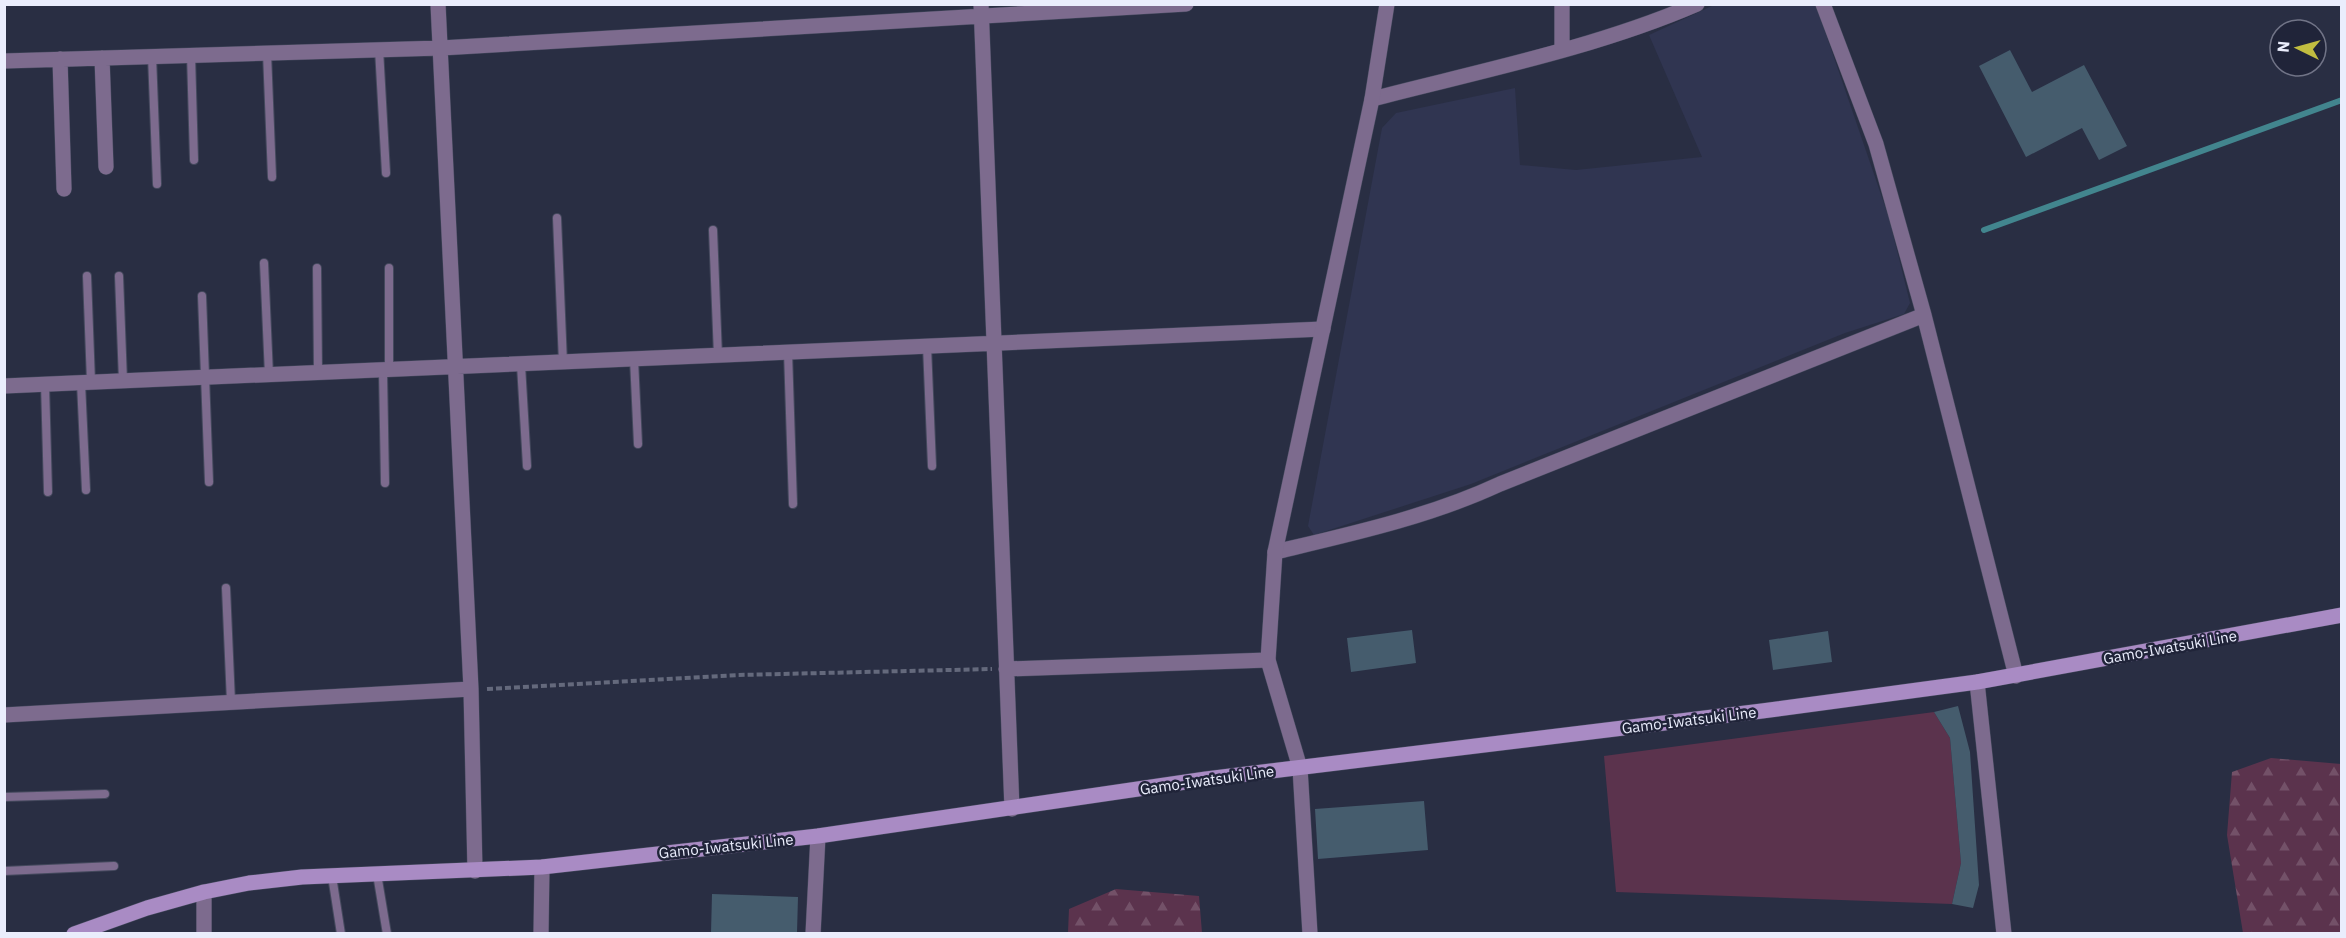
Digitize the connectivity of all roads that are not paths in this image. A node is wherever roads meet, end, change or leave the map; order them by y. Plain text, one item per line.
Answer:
1 (438, 4) edge
2 (1186, 4) edge
3 (1387, 4) edge
4 (1562, 4) edge
5 (1697, 4) edge
6 (1823, 4) edge
7 (982, 11) edge
8 (441, 48) junction
9 (379, 49) junction
10 (1562, 49) junction
11 (267, 53) junction
12 (191, 55) junction
13 (152, 56) junction
14 (102, 58) junction
15 (60, 59) junction
16 (4, 61) edge
17 (1372, 99) junction
18 (194, 160) dead end
19 (106, 167) dead end
20 (386, 173) dead end
21 (272, 177) dead end
22 (157, 184) dead end
23 (64, 189) dead end
24 (557, 218) dead end
25 (713, 230) dead end
26 (264, 263) dead end
27 (389, 267) dead end
28 (317, 268) dead end
29 (87, 276) dead end
30 (119, 276) dead end
31 (202, 296) dead end
32 (1924, 315) junction
33 (1323, 329) junction
34 (994, 343) junction
35 (927, 346) junction
36 (788, 352) junction
37 (718, 356) junction
38 (634, 359) junction
39 (563, 363) junction
40 (521, 365) junction
41 (456, 368) junction
42 (386, 371) junction
43 (318, 373) junction
44 (269, 375) junction
45 (204, 378) junction
46 (123, 381) junction
47 (86, 383) junction
48 (45, 384) junction
49 (4, 386) edge
50 (638, 444) dead end
51 (527, 466) dead end
52 (932, 466) dead end
53 (208, 482) dead end
54 (385, 483) dead end
55 (86, 490) dead end
56 (48, 492) dead end
57 (793, 504) dead end
58 (1275, 552) junction
59 (226, 588) dead end
60 (2342, 615) edge
61 (1268, 660) junction
62 (1006, 669) junction
63 (2016, 676) junction
64 (1977, 682) junction
65 (471, 689) junction
66 (231, 702) junction
67 (4, 715) edge
68 (1300, 768) junction
69 (105, 794) dead end
70 (4, 796) edge
71 (1012, 809) junction
72 (818, 836) junction
73 (114, 867) dead end
74 (542, 867) junction
75 (4, 871) edge
76 (475, 871) junction
77 (377, 874) junction
78 (332, 876) junction
79 (204, 892) junction
80 (74, 933) edge
81 (204, 933) edge
82 (341, 933) edge
83 (387, 933) edge
84 (541, 933) edge
85 (813, 933) edge
86 (1310, 933) edge
87 (2004, 933) edge

1 - 8 street
2 - 7 street
3 - 17 street
4 - 10 street
5 - 10 street
6 - 32 street
7 - 8 street
7 - 34 street
8 - 9 street
8 - 41 street
9 - 11 street
9 - 20 lane
10 - 17 street
11 - 12 street
11 - 21 lane
12 - 13 street
12 - 18 lane
13 - 14 street
13 - 22 lane
14 - 15 street
14 - 19 street
15 - 16 street
15 - 23 street
17 - 33 street
24 - 39 lane
25 - 37 lane
26 - 44 lane
27 - 42 lane
28 - 43 lane
29 - 47 lane
30 - 46 lane
31 - 45 lane
32 - 58 street
32 - 63 street
33 - 34 street
33 - 58 street
34 - 35 street
34 - 62 street
35 - 36 street
35 - 52 lane
36 - 37 street
36 - 57 lane
37 - 38 street
38 - 39 street
38 - 50 lane
39 - 40 street
40 - 41 street
40 - 51 lane
41 - 42 street
41 - 65 street
42 - 43 street
42 - 54 lane
43 - 44 street
44 - 45 street
45 - 46 street
45 - 53 lane
46 - 47 street
47 - 48 street
47 - 55 lane
48 - 49 street
48 - 56 lane
58 - 61 street
59 - 66 lane
60 - 63 main road, Gamo-Iwatsuki Line
61 - 62 street
61 - 68 street
62 - 71 street
63 - 64 main road, Gamo-Iwatsuki Line
64 - 68 main road, Gamo-Iwatsuki Line
64 - 87 street
65 - 66 street
65 - 76 street
66 - 67 street
68 - 71 main road, Gamo-Iwatsuki Line
68 - 86 street
69 - 70 lane
71 - 72 main road, Gamo-Iwatsuki Line
72 - 74 main road, Gamo-Iwatsuki Line
72 - 85 street
73 - 75 lane
74 - 76 main road, Gamo-Iwatsuki Line
74 - 84 street
76 - 77 main road, Gamo-Iwatsuki Line
77 - 78 main road, Gamo-Iwatsuki Line
77 - 83 lane
78 - 79 main road, Gamo-Iwatsuki Line
78 - 82 lane
79 - 80 main road, Gamo-Iwatsuki Line
79 - 81 street

